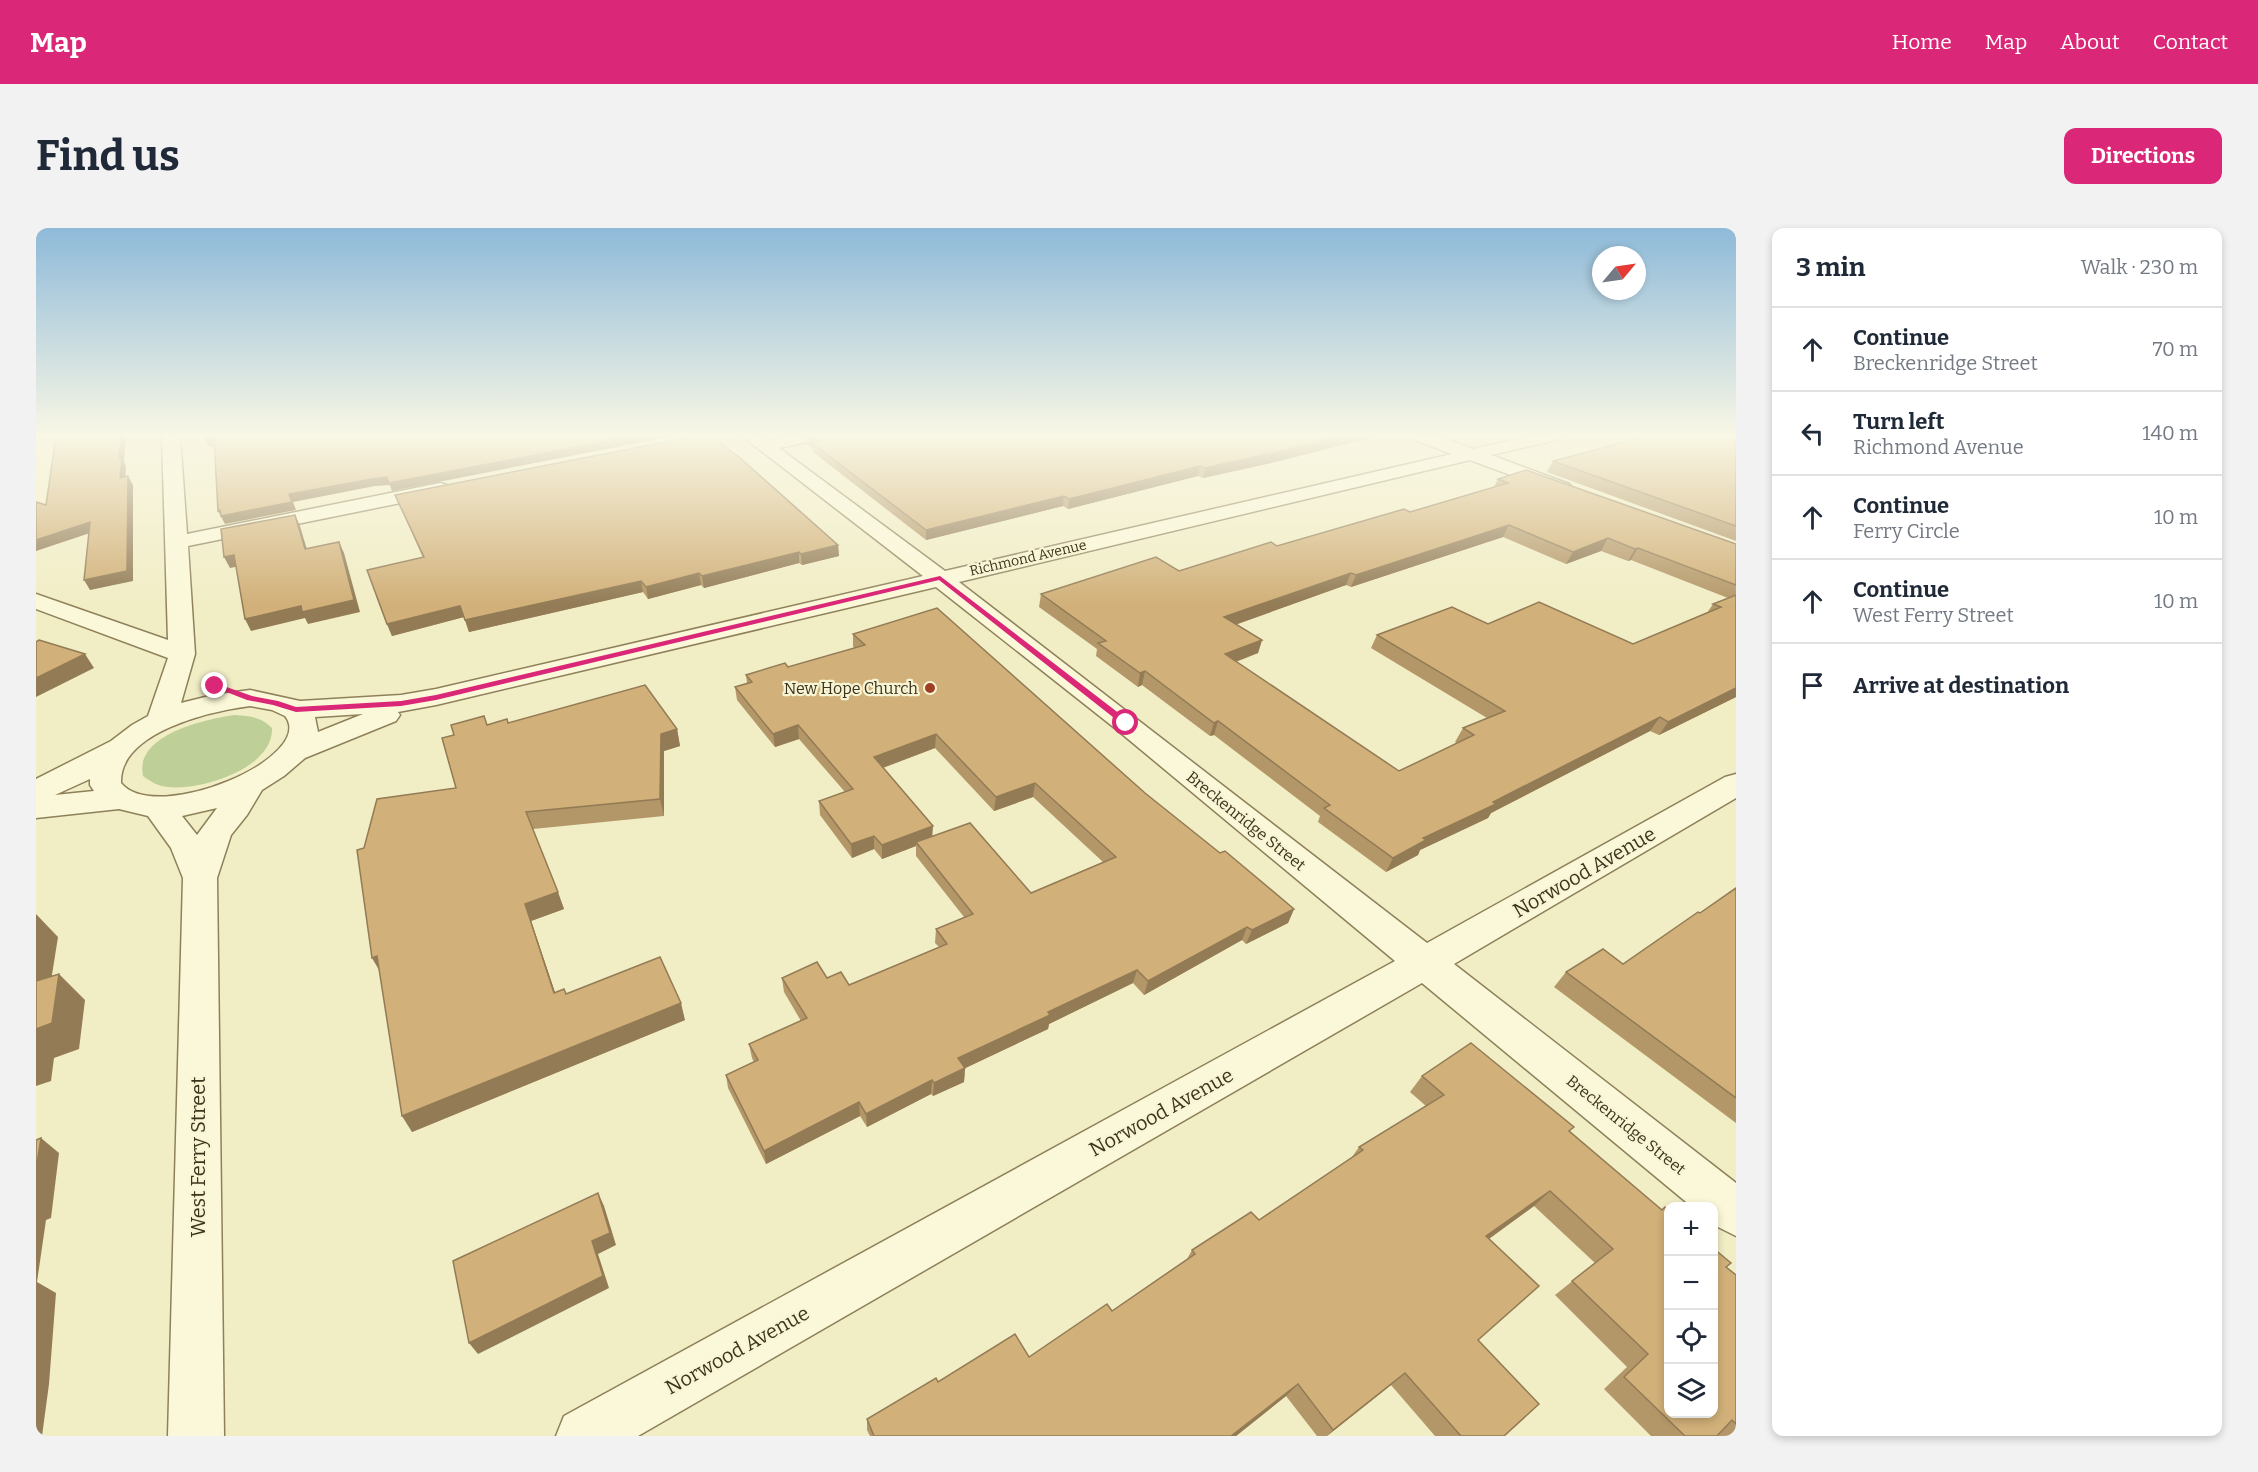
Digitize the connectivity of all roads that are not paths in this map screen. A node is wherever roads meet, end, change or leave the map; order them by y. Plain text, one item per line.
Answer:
1 (174, 492) edge
2 (423, 492) edge
3 (826, 492) edge
4 (1307, 492) edge
5 (1575, 492) edge
6 (1582, 495) edge
7 (177, 542) junction
8 (940, 578) junction
9 (36, 601) edge
10 (182, 654) junction
11 (436, 698) junction
12 (250, 699) junction
13 (296, 710) junction
14 (161, 721) junction
15 (123, 747) junction
16 (296, 751) junction
17 (250, 784) junction
18 (1736, 784) edge
19 (36, 791) edge
20 (120, 799) junction
21 (36, 807) edge
22 (159, 807) junction
23 (200, 878) junction
24 (1423, 964) junction
25 (1736, 1213) edge
26 (196, 1436) edge
27 (584, 1436) edge

1 - 7 street
2 - 7 street
3 - 8 street, Breckenridge Street
4 - 8 street, Richmond Avenue
5 - 6 street
7 - 10 street
8 - 11 street, Richmond Avenue
8 - 24 street, Breckenridge Street
9 - 10 street
10 - 12 street
10 - 14 street
11 - 13 street, Richmond Avenue
11 - 16 street, Richmond Avenue
12 - 13 street
12 - 14 street
13 - 16 street
14 - 15 street
15 - 19 street
15 - 20 street
16 - 17 street, Richmond Avenue
17 - 22 street
17 - 23 street, West Ferry Street
18 - 24 street, Norwood Avenue
20 - 21 street
20 - 22 street
22 - 23 street, West Ferry Street
23 - 26 street, West Ferry Street
24 - 25 street, Breckenridge Street
24 - 27 street, Norwood Avenue

